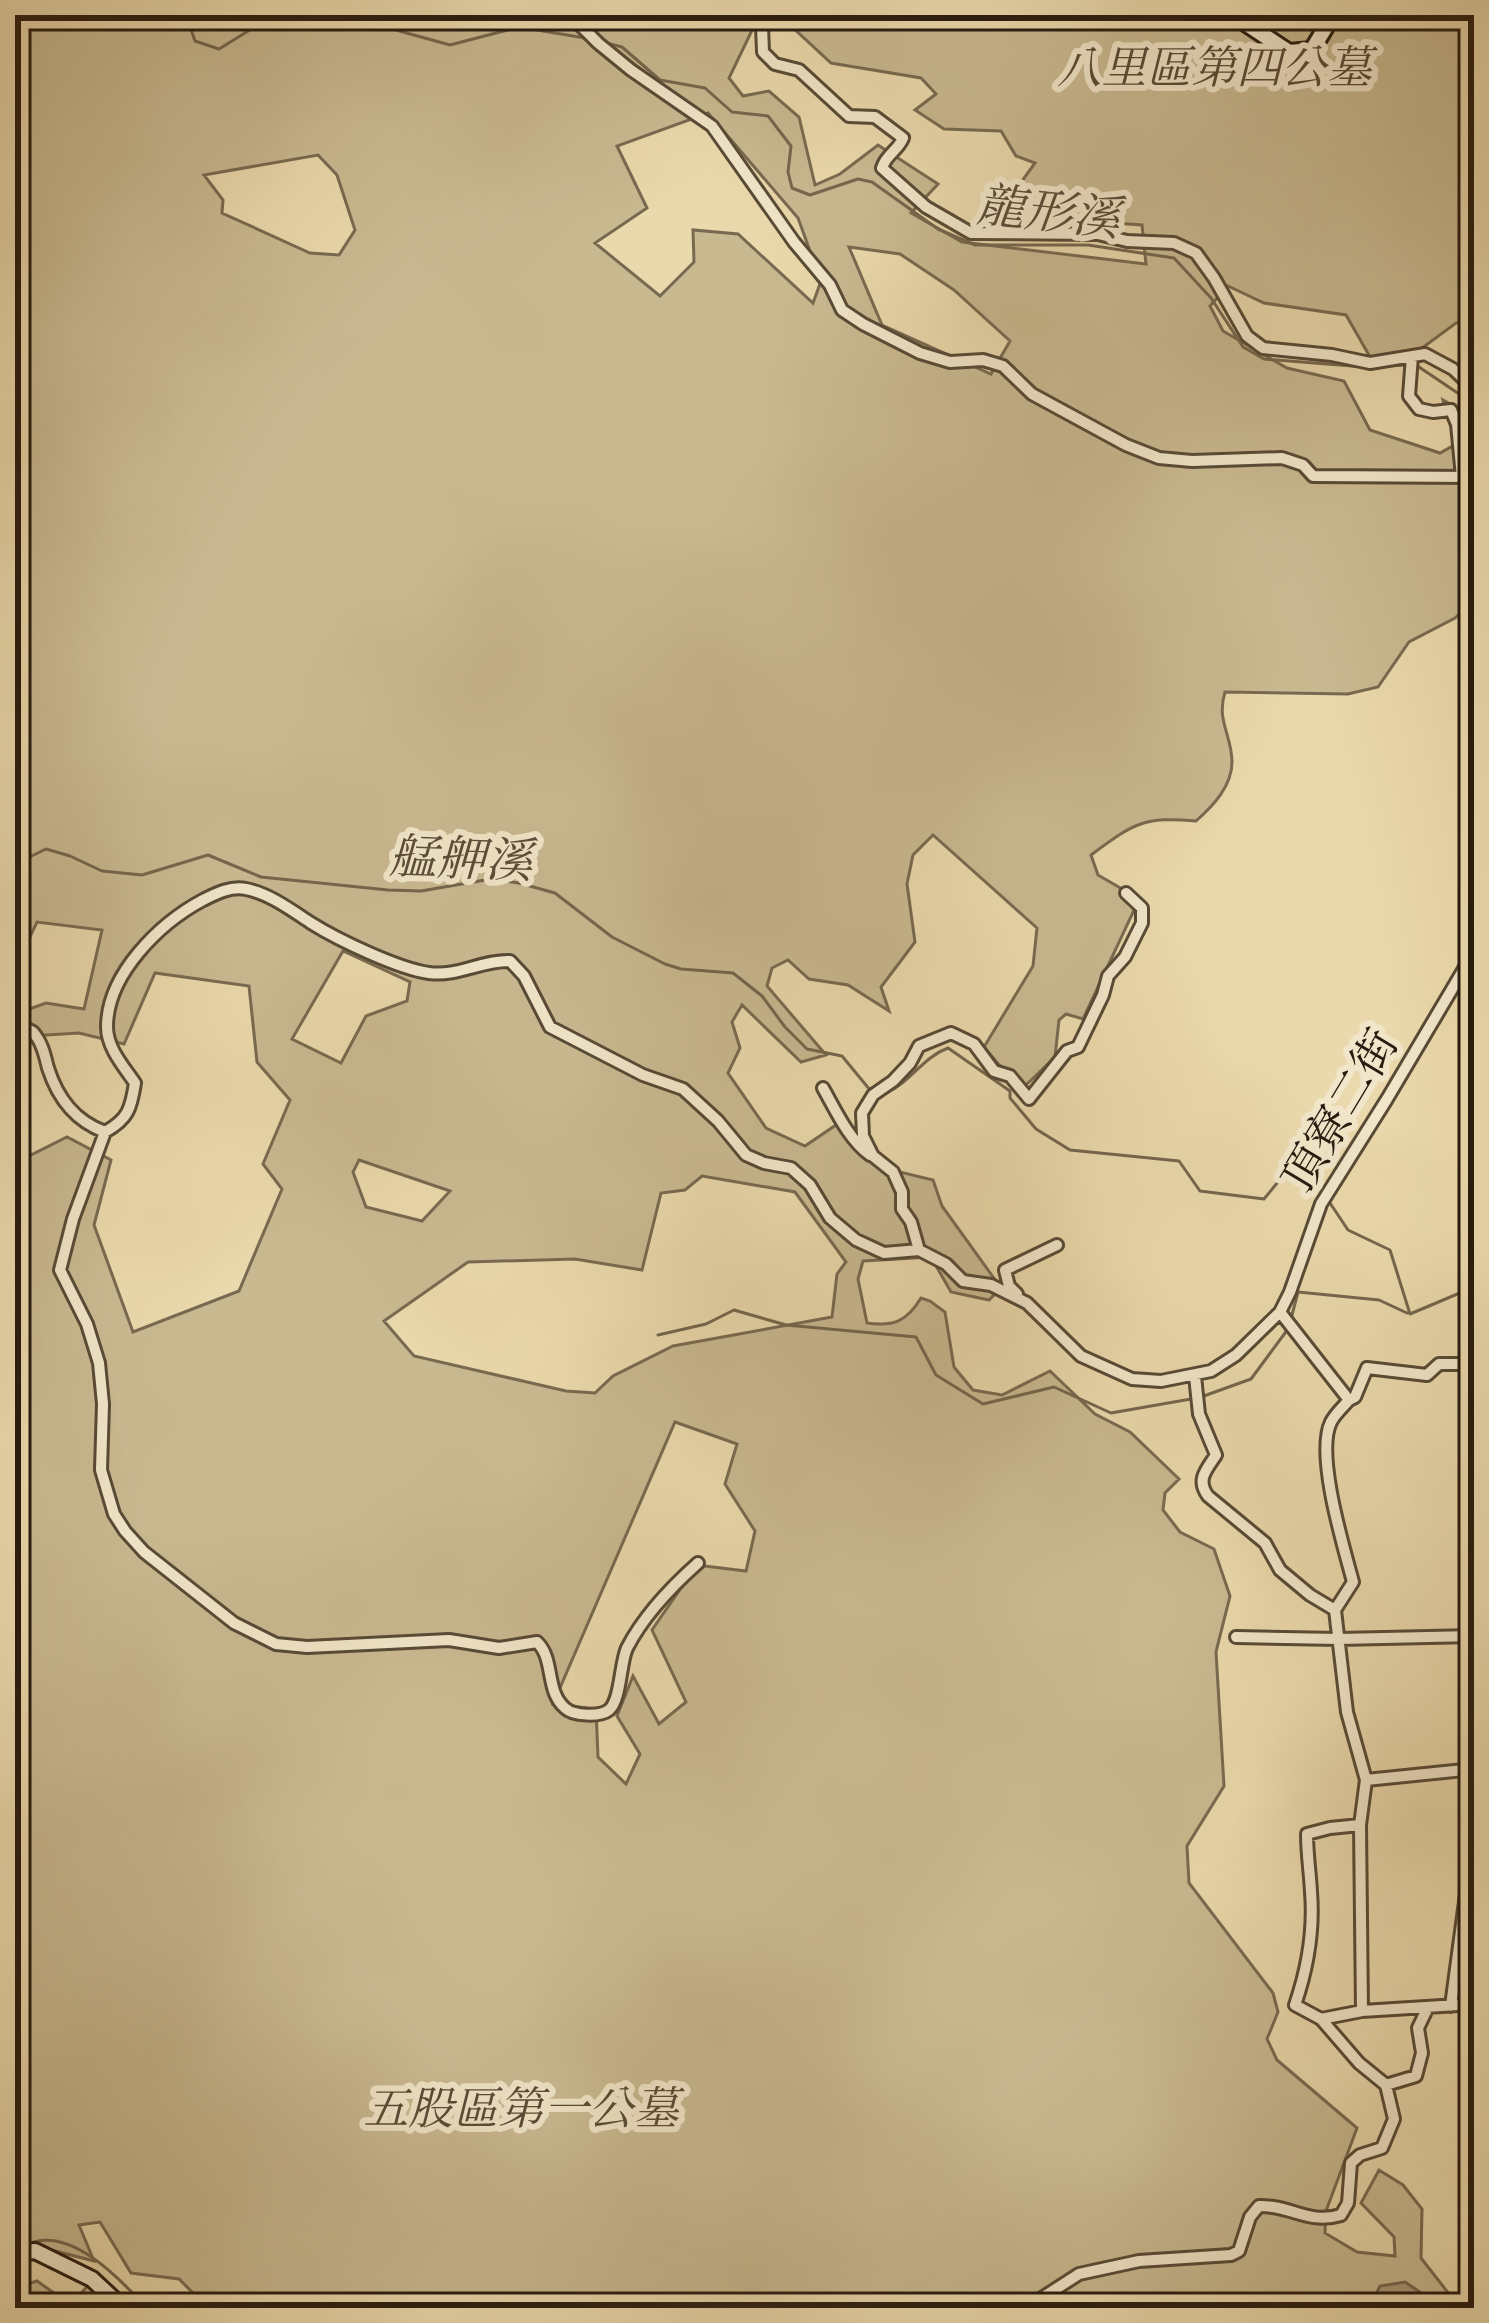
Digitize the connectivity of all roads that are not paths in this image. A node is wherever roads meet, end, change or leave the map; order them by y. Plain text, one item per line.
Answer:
1 (570, 15) edge
2 (758, 15) edge
3 (1233, 15) edge
4 (1333, 15) edge
5 (1412, 356) junction
6 (1474, 389) edge
7 (1468, 477) edge
8 (1126, 892) dead end
9 (1474, 952) edge
10 (15, 1024) edge
11 (823, 1088) dead end
12 (105, 1132) junction
13 (873, 1156) junction
14 (1057, 1245) dead end
15 (920, 1250) junction
16 (1027, 1303) junction
17 (1280, 1312) junction
18 (1474, 1364) edge
19 (1196, 1381) junction
20 (1349, 1400) junction
21 (698, 1563) dead end
22 (1335, 1610) junction
23 (1474, 1636) edge
24 (1236, 1637) dead end
25 (1339, 1639) junction
26 (1474, 1769) edge
27 (1366, 1780) junction
28 (1360, 1826) junction
29 (1468, 1879) dead end
30 (1474, 2004) edge
31 (1451, 2006) junction
32 (1428, 2007) junction
33 (1362, 2011) junction
34 (1321, 2019) junction
35 (1386, 2085) junction
36 (15, 2253) edge
37 (123, 2308) edge
38 (1012, 2308) edge

1 - 7 street
2 - 5 street
3 - 4 street
5 - 6 street
5 - 7 street
8 - 13 street
9 - 17 street, 頂寮二街
10 - 12 street
11 - 13 street
12 - 15 street
12 - 21 street
13 - 15 street
14 - 16 street
15 - 16 street
16 - 19 street
17 - 19 street, 頂寮二街
17 - 20 street
18 - 20 street
19 - 22 street
20 - 22 street
22 - 25 street
23 - 25 street
24 - 25 street
25 - 27 street
26 - 27 street
27 - 28 street
28 - 33 street
28 - 34 street
29 - 31 street
30 - 31 street
31 - 32 street
32 - 33 street
32 - 35 street
33 - 34 street
34 - 35 street
35 - 38 street
36 - 37 street

